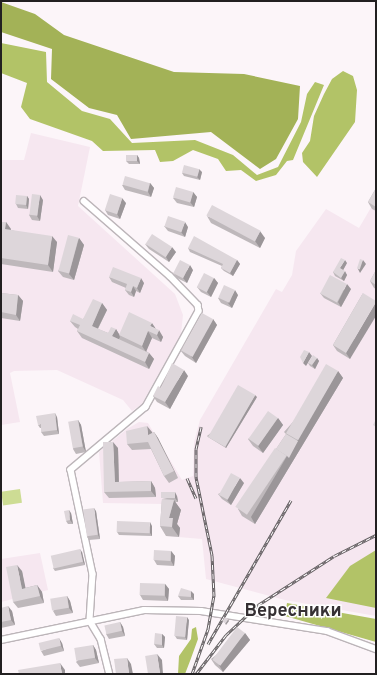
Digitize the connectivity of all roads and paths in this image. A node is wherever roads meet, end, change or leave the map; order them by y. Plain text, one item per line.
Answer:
1 (84, 201) dead end
2 (90, 621) junction
3 (1, 640) edge
4 (376, 649) edge
5 (110, 674) edge

1 - 2 street
2 - 3 street
2 - 4 street
2 - 5 street

